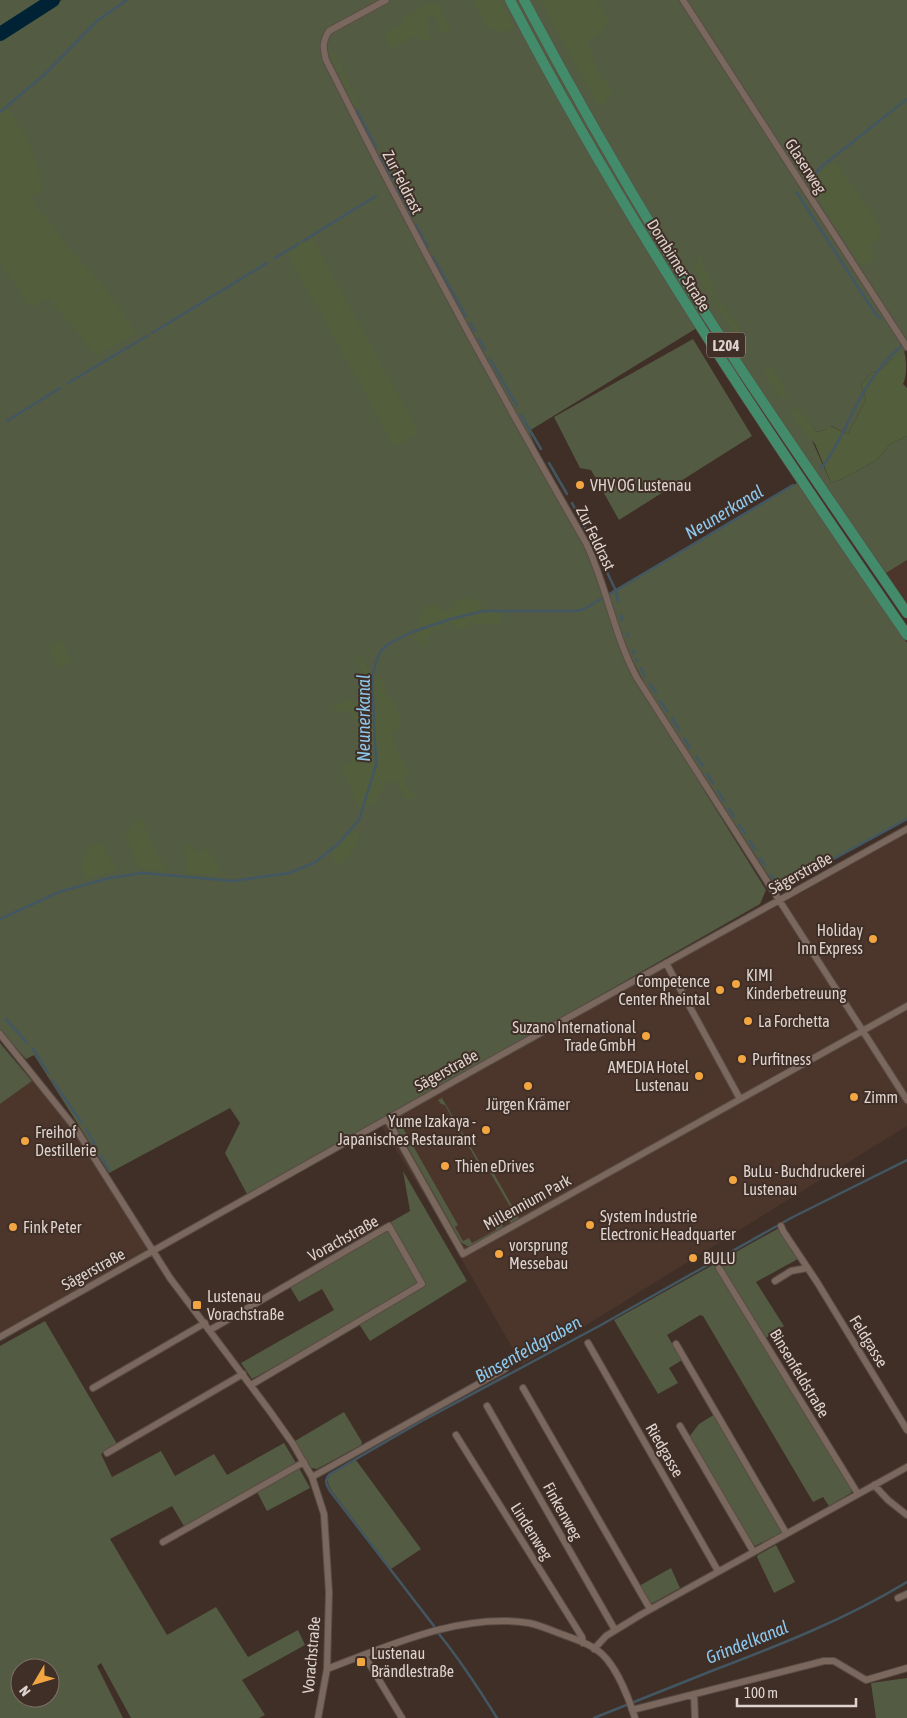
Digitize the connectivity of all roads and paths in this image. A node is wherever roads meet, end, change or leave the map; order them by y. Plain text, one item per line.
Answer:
1 (386, 0) edge
2 (510, 0) edge
3 (524, 0) edge
4 (683, 0) edge
5 (907, 346) edge
6 (907, 614) edge
7 (907, 635) edge
8 (907, 830) edge
9 (779, 900) junction
10 (666, 963) junction
11 (907, 1006) edge
12 (862, 1030) junction
13 (0, 1034) edge
14 (740, 1099) junction
15 (907, 1100) edge
16 (387, 1119) junction
17 (782, 1226) dead end
18 (153, 1251) junction
19 (719, 1268) dead end
20 (808, 1268) junction
21 (775, 1281) dead end
22 (205, 1323) junction
23 (210, 1330) junction
24 (0, 1338) edge
25 (588, 1343) dead end
26 (676, 1344) dead end
27 (505, 1369) dead end
28 (243, 1374) junction
29 (251, 1385) junction
30 (93, 1388) dead end
31 (523, 1388) dead end
32 (488, 1406) dead end
33 (680, 1426) dead end
34 (907, 1430) edge
35 (456, 1435) dead end
36 (107, 1453) dead end
37 (304, 1462) junction
38 (907, 1468) edge
39 (312, 1477) junction
40 (874, 1485) junction
41 (858, 1494) junction
42 (907, 1515) edge
43 (786, 1533) junction
44 (163, 1542) dead end
45 (753, 1551) junction
46 (718, 1570) junction
47 (907, 1594) edge
48 (898, 1598) dead end
49 (650, 1609) junction
50 (615, 1630) junction
51 (583, 1643) junction
52 (594, 1649) junction
53 (364, 1655) junction
54 (907, 1668) edge
55 (327, 1669) junction
56 (694, 1694) junction
57 (632, 1709) junction
58 (318, 1718) edge
59 (402, 1718) edge
60 (635, 1718) edge
61 (695, 1718) edge

1 - 9 street, Zur Feldrast
2 - 7 main road, Dornbirner Straße / L204
3 - 6 main road, Dornbirner Straße / L204
4 - 5 street, Glaserweg
8 - 9 street, Sägerstraße
9 - 10 street, Sägerstraße
9 - 12 street, Zur Feldrast
10 - 14 street
10 - 16 street, Sägerstraße
11 - 12 street, Millennium Park
12 - 14 street, Millennium Park
12 - 15 street, Zur Feldrast
13 - 18 street, Vorachstraße
14 - 16 street, Millennium Park
16 - 18 street, Sägerstraße
17 - 20 street, Feldgasse
18 - 22 street, Vorachstraße
18 - 24 street, Sägerstraße
19 - 41 street, Binsenfeldstraße
20 - 21 street
20 - 34 street, Feldgasse
22 - 23 street, Vorachstraße
22 - 30 street
23 - 28 street, Vorachstraße
23 - 29 street, Vorachstraße
25 - 46 street, Riedgasse
26 - 43 street
27 - 39 street
28 - 29 street, Vorachstraße
28 - 36 street
29 - 37 street, Vorachstraße
31 - 49 street
32 - 50 street, Finkenweg
33 - 45 street
35 - 51 street, Lindenweg
37 - 39 street, Vorachstraße
37 - 44 street
38 - 40 street
39 - 55 street, Vorachstraße
40 - 41 street
40 - 42 street
41 - 43 street
43 - 45 street
45 - 46 street
46 - 49 street
47 - 48 street
49 - 50 street
50 - 52 street
51 - 52 street
51 - 53 street
52 - 57 street
53 - 55 street
53 - 59 street
54 - 56 street
55 - 58 street, Vorachstraße
56 - 57 street
56 - 61 street
57 - 60 street

